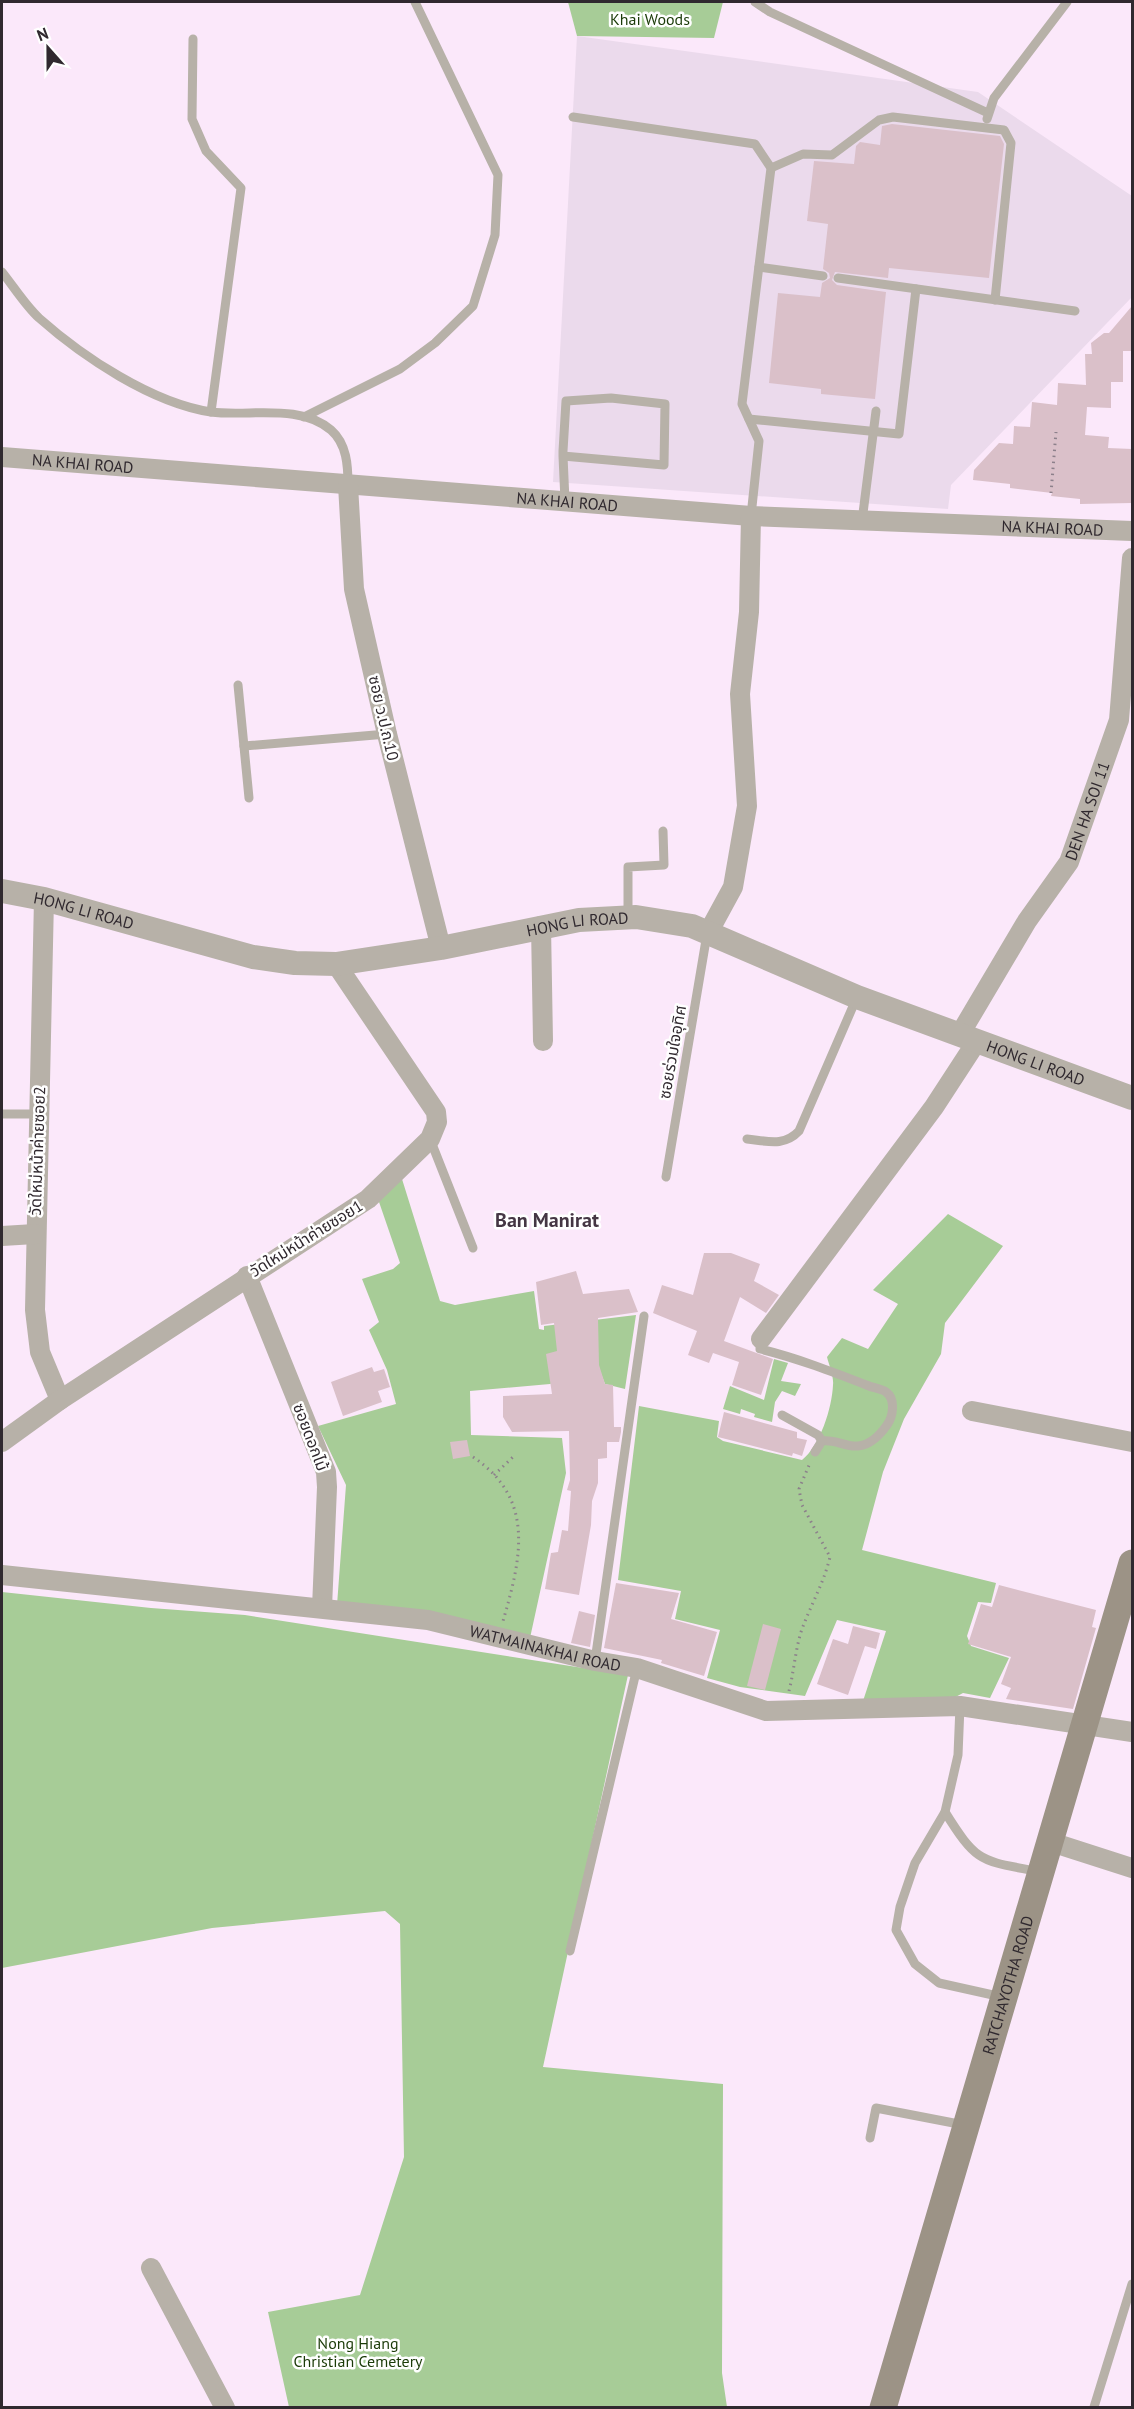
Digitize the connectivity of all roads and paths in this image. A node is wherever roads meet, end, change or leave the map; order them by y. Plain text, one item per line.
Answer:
1 (416, 2) edge
2 (755, 2) edge
3 (1067, 2) edge
4 (192, 39) dead end
5 (988, 113) junction
6 (573, 117) dead end
7 (984, 127) junction
8 (771, 168) junction
9 (759, 267) junction
10 (2, 272) edge
11 (823, 276) dead end
12 (838, 278) dead end
13 (916, 289) junction
14 (995, 300) junction
15 (1075, 310) dead end
16 (210, 411) junction
17 (876, 411) dead end
18 (304, 417) junction
19 (749, 419) junction
20 (873, 431) junction
21 (1056, 432) dead end
22 (563, 456) junction
23 (2, 457) edge
24 (348, 485) junction
25 (1051, 493) dead end
26 (565, 501) junction
27 (751, 516) junction
28 (862, 521) junction
29 (1132, 531) edge
30 (1132, 558) edge
31 (238, 685) dead end
32 (387, 734) junction
33 (244, 746) junction
34 (249, 798) dead end
35 (663, 831) dead end
36 (2, 891) edge
37 (44, 898) junction
38 (628, 917) junction
39 (541, 926) junction
40 (708, 933) junction
41 (441, 948) junction
42 (336, 964) junction
43 (857, 997) junction
44 (968, 1037) junction
45 (543, 1041) dead end
46 (1132, 1098) edge
47 (2, 1114) edge
48 (38, 1114) junction
49 (430, 1139) junction
50 (747, 1139) dead end
51 (666, 1177) dead end
52 (35, 1234) junction
53 (2, 1236) edge
54 (473, 1248) dead end
55 (247, 1276) junction
56 (644, 1316) dead end
57 (761, 1339) joint
58 (60, 1400) junction
59 (972, 1411) dead end
60 (783, 1415) dead end
61 (822, 1441) junction
62 (2, 1442) edge
63 (1132, 1443) edge
64 (815, 1452) joint
65 (473, 1457) dead end
66 (513, 1457) dead end
67 (494, 1475) junction
68 (1132, 1563) edge
69 (2, 1575) edge
70 (322, 1608) junction
71 (500, 1638) junction
72 (595, 1661) junction
73 (638, 1668) junction
74 (960, 1706) junction
75 (789, 1711) junction
76 (1084, 1723) junction
77 (1132, 1732) edge
78 (945, 1812) junction
79 (1051, 1842) junction
80 (1132, 1868) edge
81 (1042, 1872) junction
82 (570, 1951) dead end
83 (1005, 1998) junction
84 (967, 2125) junction
85 (870, 2138) dead end
86 (151, 2268) dead end
87 (1132, 2284) edge
88 (1094, 2407) edge
89 (225, 2408) edge
90 (883, 2408) edge

1 - 18 lane
2 - 5 lane
3 - 5 lane
4 - 16 lane
5 - 7 lane
6 - 8 lane
7 - 8 lane
7 - 14 lane
8 - 9 lane
9 - 11 lane
9 - 19 lane
10 - 16 lane
12 - 13 lane
13 - 14 lane
13 - 20 lane
14 - 15 lane
16 - 18 lane
17 - 20 lane
18 - 24 lane
19 - 20 lane
19 - 27 lane
20 - 28 lane
21 - 25 path
22 - 22 lane
22 - 26 lane
23 - 24 street, NA KHAI ROAD
24 - 26 street, NA KHAI ROAD
24 - 32 street, ซอย ว.ป.ถ.10
26 - 27 street, NA KHAI ROAD
27 - 28 street, NA KHAI ROAD
27 - 40 street
28 - 29 street, NA KHAI ROAD
30 - 44 street, DEN HA SOI 11
31 - 33 lane
32 - 33 lane
32 - 41 street, ซอย ว.ป.ถ.10
33 - 34 lane
35 - 38 lane
36 - 37 street, HONG LI ROAD
37 - 42 street, HONG LI ROAD
37 - 48 street, วัดใหม่หน้าค่ายซอย2
38 - 39 street, HONG LI ROAD
38 - 40 street, HONG LI ROAD
39 - 41 street, HONG LI ROAD
39 - 45 street
40 - 43 street, HONG LI ROAD
40 - 51 lane, ซอยร่วมใจอุทิศ
41 - 42 street, HONG LI ROAD
42 - 49 street
43 - 44 street, HONG LI ROAD
43 - 50 lane
44 - 46 street, HONG LI ROAD
44 - 57 street, DEN HA SOI 11
47 - 48 lane
48 - 52 street, วัดใหม่หน้าค่ายซอย2
49 - 54 lane
49 - 55 street, วัดใหม่หน้าค่ายซอย1
52 - 53 street
52 - 58 street, วัดใหม่หน้าค่ายซอย2
55 - 58 street, วัดใหม่หน้าค่ายซอย1
55 - 70 street, ซอยดอกไม้
56 - 72 lane
57 - 61 lane
58 - 62 street, วัดใหม่หน้าค่ายซอย1
59 - 63 street
60 - 61 lane
61 - 64 lane
64 - 75 path
65 - 67 path
66 - 67 path
67 - 71 path
68 - 76 main road, RATCHAYOTHA ROAD
69 - 70 street, WATMAINAKHAI ROAD
70 - 71 street, WATMAINAKHAI ROAD
71 - 72 street, WATMAINAKHAI ROAD
72 - 73 street, WATMAINAKHAI ROAD
73 - 75 street, WATMAINAKHAI ROAD
73 - 82 lane
74 - 75 street, WATMAINAKHAI ROAD
74 - 76 street, WATMAINAKHAI ROAD
74 - 78 lane
76 - 77 street, WATMAINAKHAI ROAD
76 - 79 main road, RATCHAYOTHA ROAD
78 - 81 lane
78 - 83 lane
79 - 80 street
79 - 81 main road, RATCHAYOTHA ROAD
81 - 83 main road, RATCHAYOTHA ROAD
83 - 84 main road, RATCHAYOTHA ROAD
84 - 85 lane
84 - 90 main road, RATCHAYOTHA ROAD
86 - 89 street
87 - 88 lane

